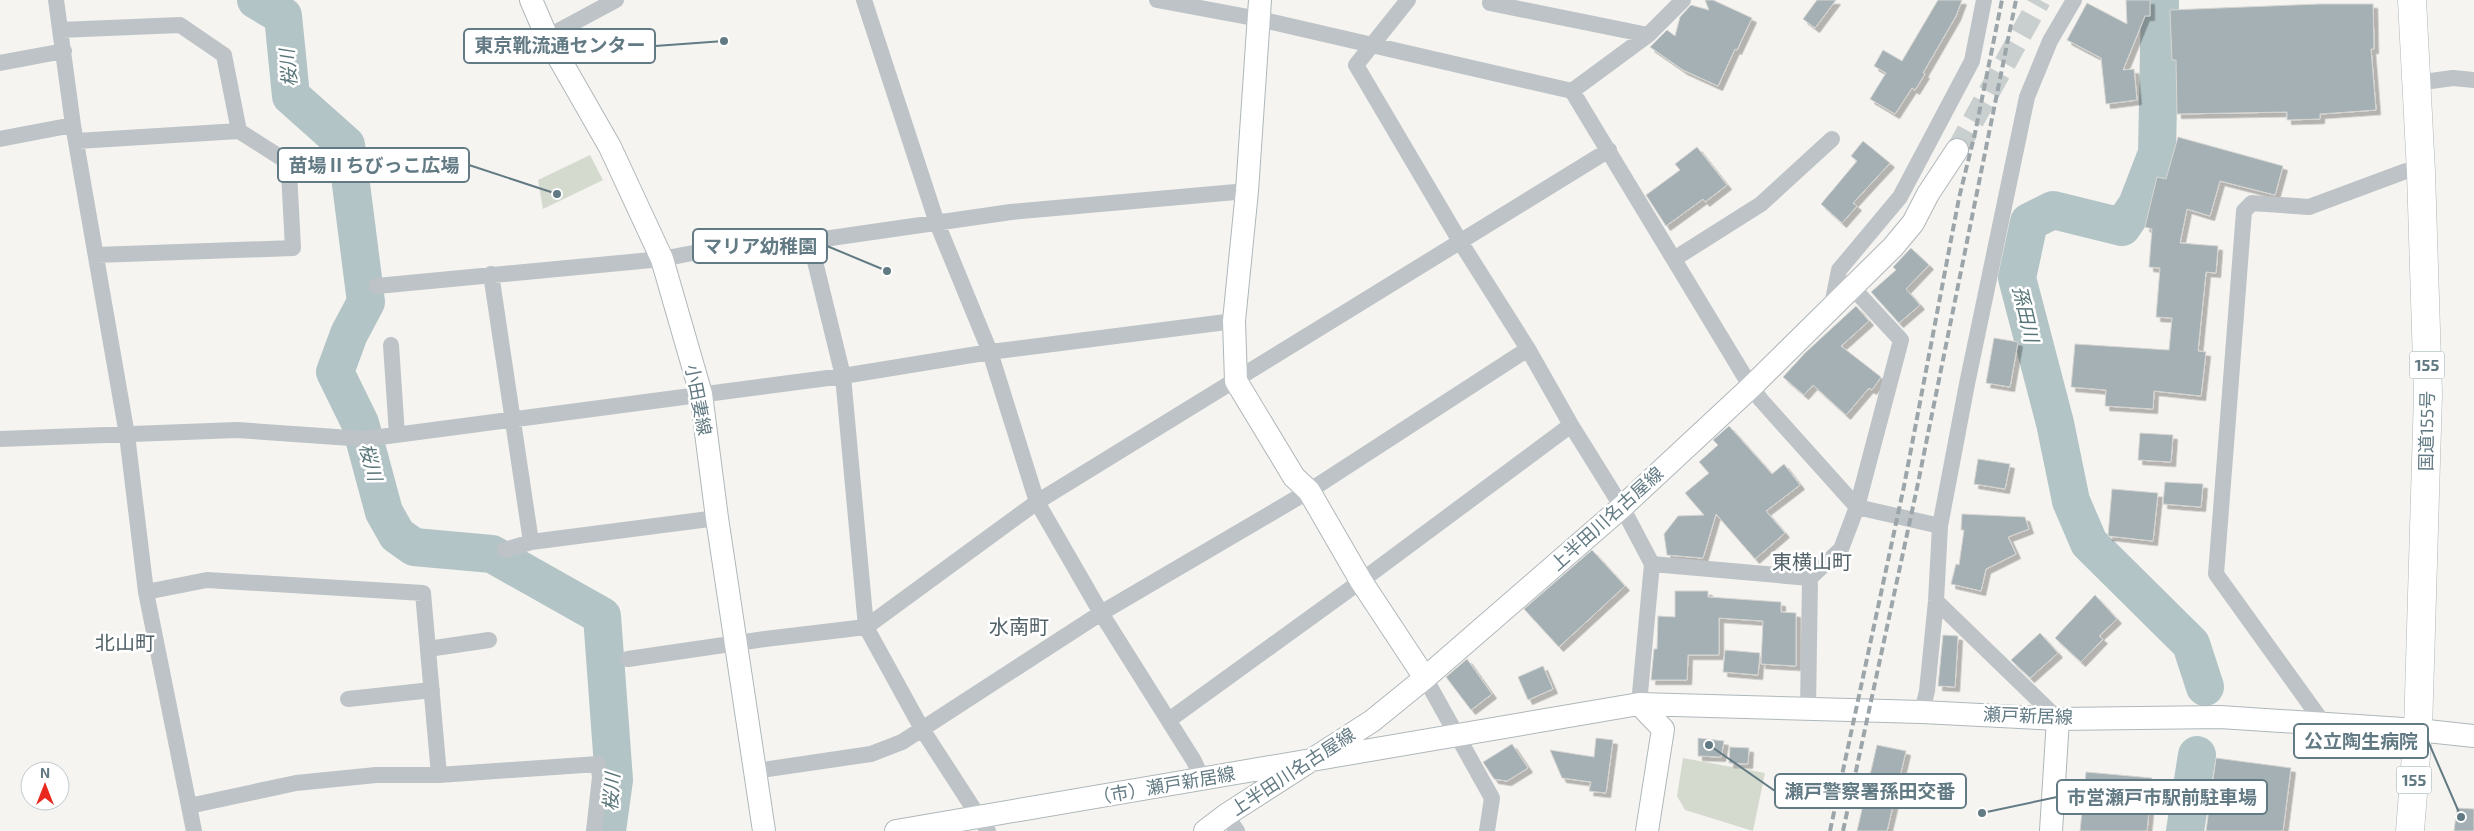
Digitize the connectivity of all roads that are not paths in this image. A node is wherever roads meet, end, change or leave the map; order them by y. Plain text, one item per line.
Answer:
1 (56, 0) edge
2 (531, 0) edge
3 (616, 0) edge
4 (864, 0) edge
5 (1158, 0) edge
6 (1408, 0) edge
7 (1683, 0) edge
8 (1984, 0) edge
9 (2074, 0) edge
10 (2412, 0) edge
11 (1490, 2) dead end
12 (1260, 10) edge
13 (60, 30) junction
14 (1648, 35) junction
15 (547, 37) junction
16 (1372, 44) junction
17 (64, 52) junction
18 (0, 63) edge
19 (2474, 80) edge
20 (2416, 83) junction
21 (1572, 91) junction
22 (239, 131) junction
23 (75, 133) junction
24 (0, 138) edge
25 (1832, 139) dead end
26 (1609, 150) junction
27 (1957, 150) tunnel mouth
28 (2421, 172) junction
29 (1247, 191) junction
30 (937, 224) junction
31 (810, 241) junction
32 (1461, 243) junction
33 (96, 255) junction
34 (662, 259) junction
35 (1674, 259) junction
36 (491, 274) junction
37 (377, 286) dead end
38 (1852, 286) junction
39 (1832, 306) junction
40 (1234, 321) junction
41 (392, 345) dead end
42 (1528, 349) junction
43 (990, 352) junction
44 (843, 376) junction
45 (1236, 381) junction
46 (1751, 387) junction
47 (701, 394) junction
48 (513, 420) junction
49 (1571, 425) junction
50 (127, 435) junction
51 (397, 435) junction
52 (0, 439) edge
53 (1309, 491) junction
54 (1037, 502) junction
55 (1857, 507) junction
56 (1622, 508) junction
57 (717, 518) junction
58 (1940, 526) junction
59 (531, 542) junction
60 (505, 550) dead end
61 (1652, 564) junction
62 (1810, 578) junction
63 (1362, 581) junction
64 (146, 592) junction
65 (1936, 600) junction
66 (1101, 613) junction
67 (866, 627) junction
68 (489, 640) dead end
69 (737, 644) junction
70 (428, 649) junction
71 (628, 659) dead end
72 (1424, 678) junction
73 (432, 690) junction
74 (348, 699) dead end
75 (1639, 704) junction
76 (1808, 708) junction
77 (1922, 712) junction
78 (2058, 719) junction
79 (1169, 720) junction
80 (2324, 724) junction
81 (922, 729) junction
82 (2418, 730) junction
83 (1456, 734) junction
84 (2474, 736) edge
85 (1314, 759) junction
86 (755, 772) junction
87 (439, 775) junction
88 (1202, 779) junction
89 (189, 806) junction
90 (1231, 823) edge
91 (984, 825) edge
92 (194, 831) edge
93 (594, 831) edge
94 (764, 831) edge
95 (896, 831) edge
96 (1205, 831) edge
97 (1487, 831) edge
98 (1647, 831) edge
99 (2051, 831) edge
100 (2410, 831) edge

1 - 13 street
2 - 15 street, 小田妻線
3 - 15 street
4 - 30 street
5 - 12 street
6 - 16 street
7 - 14 street
8 - 39 street
9 - 58 street
10 - 20 highway, 国道155号 / 155
11 - 14 street
12 - 16 street
12 - 29 street
13 - 17 street
13 - 22 street
14 - 21 street
15 - 34 street, 小田妻線
16 - 21 street
16 - 32 street
17 - 18 street
17 - 23 street
19 - 20 street
20 - 28 highway, 国道155号 / 155
21 - 26 street
22 - 23 street
22 - 33 street
23 - 24 street
23 - 33 street
25 - 35 street
26 - 32 street
26 - 35 street
27 - 38 street, 上半田川名古屋線
28 - 80 street
28 - 82 highway, 国道155号 / 155
29 - 30 street
29 - 40 street
30 - 31 street
30 - 43 street
31 - 34 street
31 - 44 street
32 - 42 street
32 - 45 street
33 - 50 street
34 - 36 street
34 - 47 street, 小田妻線
35 - 46 street
36 - 37 street
36 - 48 street
38 - 39 street, 上半田川名古屋線
38 - 55 street
39 - 46 street, 上半田川名古屋線
40 - 43 street
40 - 45 street
41 - 51 street
42 - 49 street
42 - 53 street
43 - 44 street
43 - 54 street
44 - 47 street
44 - 67 street
45 - 53 street
45 - 54 street
46 - 55 street
46 - 56 street, 上半田川名古屋線
47 - 48 street
47 - 57 street, 小田妻線
48 - 51 street
48 - 59 street
49 - 56 street
49 - 63 street
50 - 51 street
50 - 52 street
50 - 64 street
53 - 63 street
53 - 66 street
54 - 66 street
54 - 67 street
55 - 58 street
55 - 62 street
56 - 61 street
56 - 72 street, 上半田川名古屋線
57 - 59 street
57 - 69 street, 小田妻線
58 - 65 street
59 - 60 street
61 - 62 street
61 - 75 street
62 - 76 street
63 - 72 street
63 - 79 street
64 - 70 street
64 - 89 street
65 - 77 street
65 - 78 street
66 - 79 street
66 - 81 street
67 - 69 street
67 - 81 street
68 - 70 street
69 - 71 street
69 - 86 street, 小田妻線
70 - 73 street
72 - 83 street
72 - 85 street, 上半田川名古屋線
73 - 74 street
73 - 87 street
75 - 76 street, 瀬戸新居線
75 - 83 street, （市）瀬戸新居線
75 - 98 street
76 - 77 street, 瀬戸新居線
77 - 78 street, 瀬戸新居線
78 - 80 street, 瀬戸新居線
78 - 99 street
79 - 88 street
80 - 82 street, 瀬戸新居線
81 - 86 street
81 - 91 street
82 - 84 street, 瀬戸新居線
82 - 100 highway, 国道155号 / 155
83 - 85 street, （市）瀬戸新居線
83 - 97 street
85 - 88 street, （市）瀬戸新居線
85 - 90 street, 上半田川名古屋線
86 - 94 street, 小田妻線
87 - 89 street
87 - 93 street
88 - 91 street, （市）瀬戸新居線
89 - 92 street
90 - 96 street, 上半田川名古屋線
91 - 95 street, （市）瀬戸新居線

